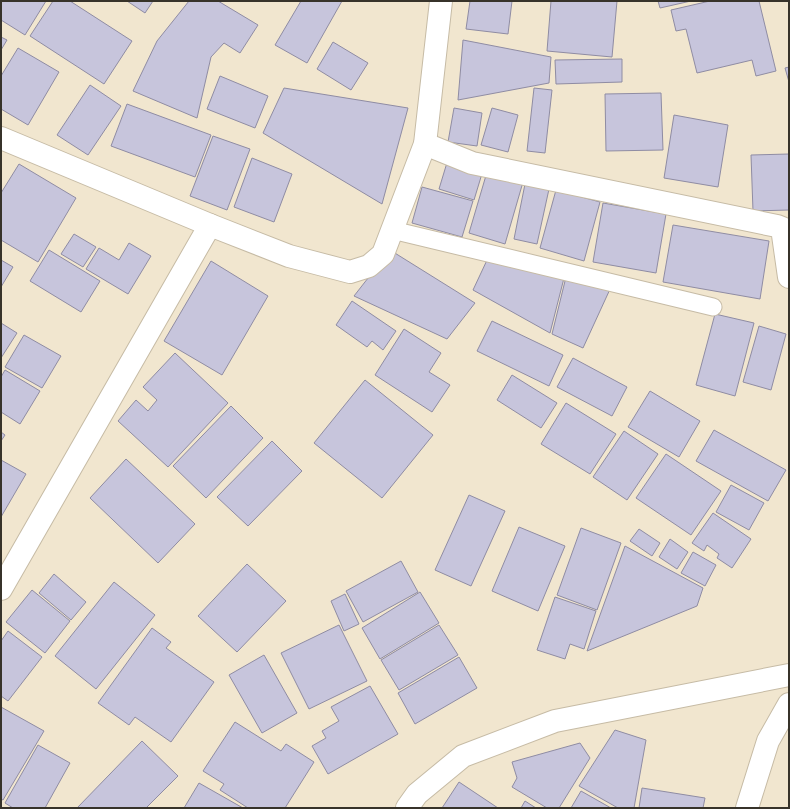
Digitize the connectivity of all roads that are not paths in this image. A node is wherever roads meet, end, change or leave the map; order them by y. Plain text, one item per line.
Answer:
1 (441, 1) edge
2 (1, 138) edge
3 (425, 144) junction
4 (210, 225) junction
5 (392, 230) junction
6 (789, 277) edge
7 (712, 307) dead end
8 (1, 589) edge
9 (789, 675) edge
10 (789, 704) edge
11 (407, 808) edge
12 (747, 808) edge

1 - 3 street
2 - 4 street
3 - 5 street
3 - 6 street
4 - 5 street
4 - 8 street
5 - 7 lane
9 - 11 street
10 - 12 street

